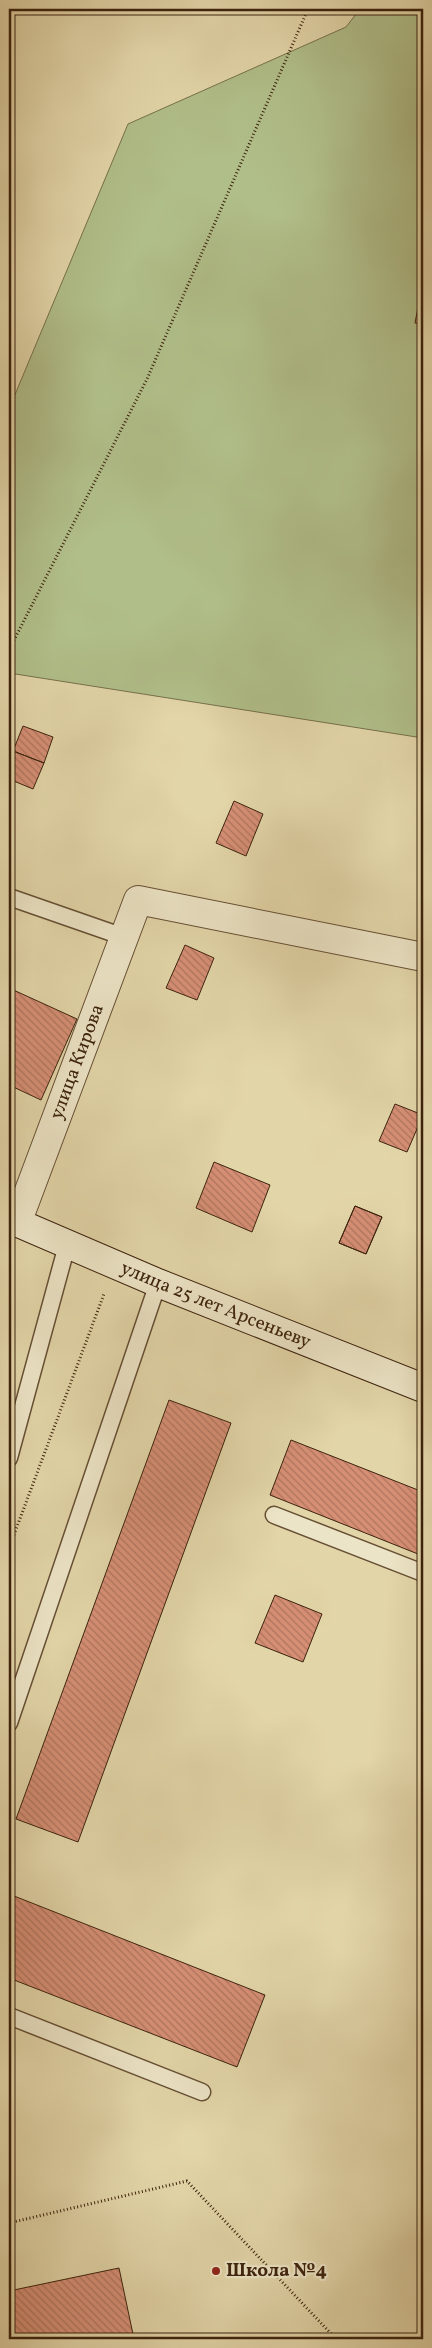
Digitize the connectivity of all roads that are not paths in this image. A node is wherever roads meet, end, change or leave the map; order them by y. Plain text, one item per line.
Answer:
1 (9, 897) edge
2 (124, 937) junction
3 (423, 957) edge
4 (13, 1221) edge
5 (67, 1246) junction
6 (158, 1283) junction
7 (423, 1388) edge
8 (9, 1458) edge
9 (274, 1515) dead end
10 (423, 1574) edge
11 (9, 1723) edge
12 (9, 2016) edge
13 (202, 2092) dead end

1 - 2 lane
2 - 3 main road, улица Кирова
2 - 4 main road, улица Кирова
4 - 5 main road, улица 25 лет Арсеньеву
4 - 7 main road
5 - 6 main road, улица 25 лет Арсеньеву
5 - 8 lane
6 - 7 main road, улица 25 лет Арсеньеву
6 - 11 lane
9 - 10 lane
12 - 13 lane

